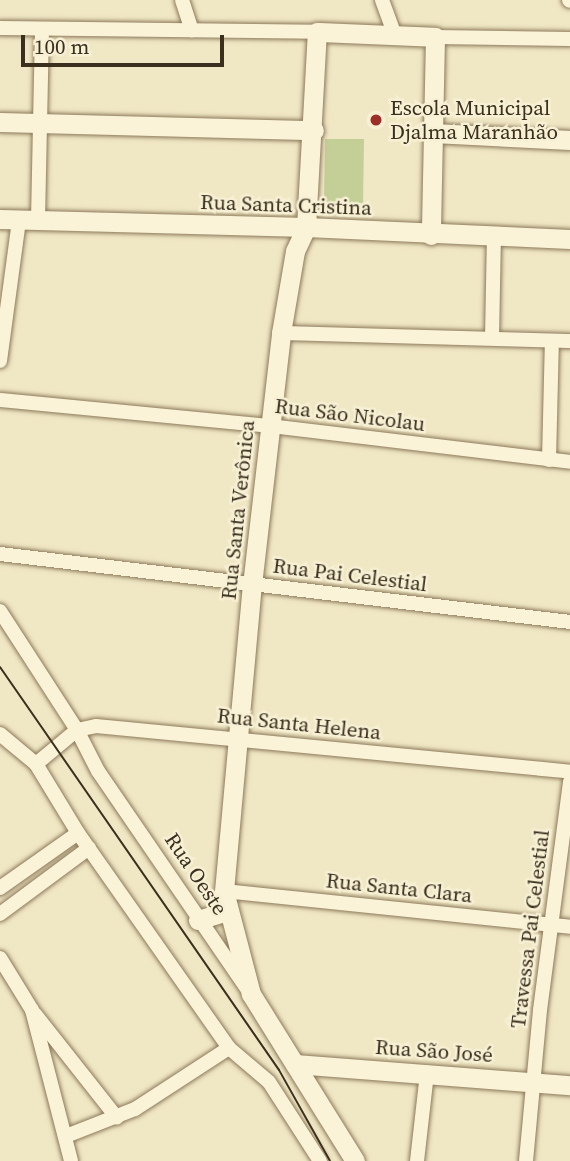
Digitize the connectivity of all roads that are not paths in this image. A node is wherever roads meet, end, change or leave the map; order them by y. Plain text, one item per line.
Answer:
1 (181, 0) edge
2 (382, 0) edge
3 (0, 29) edge
4 (42, 30) junction
5 (192, 30) junction
6 (317, 32) junction
7 (395, 35) junction
8 (435, 37) junction
9 (570, 39) edge
10 (0, 122) edge
11 (41, 123) junction
12 (314, 130) junction
13 (433, 132) junction
14 (570, 140) edge
15 (19, 219) edge
16 (306, 227) junction
17 (431, 235) junction
18 (494, 237) junction
19 (570, 239) edge
20 (281, 332) junction
21 (492, 338) junction
22 (552, 341) junction
23 (570, 341) edge
24 (0, 361) edge
25 (0, 400) edge
26 (270, 426) junction
27 (549, 460) junction
28 (570, 462) edge
29 (0, 554) edge
30 (252, 585) junction
31 (0, 611) edge
32 (570, 622) edge
33 (77, 730) junction
34 (0, 734) edge
35 (239, 739) junction
36 (36, 764) junction
37 (570, 772) edge
38 (570, 782) edge
39 (78, 833) junction
40 (89, 848) junction
41 (0, 888) edge
42 (224, 891) junction
43 (228, 911) junction
44 (0, 914) edge
45 (198, 920) junction
46 (550, 925) junction
47 (570, 927) edge
48 (0, 958) edge
49 (251, 993) junction
50 (32, 1010) junction
51 (229, 1048) junction
52 (295, 1064) junction
53 (426, 1073) junction
54 (535, 1082) junction
55 (570, 1085) edge
56 (117, 1118) junction
57 (66, 1136) junction
58 (71, 1161) edge
59 (320, 1161) edge
60 (355, 1161) edge
61 (417, 1161) edge
62 (526, 1161) edge

1 - 5 street
2 - 7 street
3 - 4 street
4 - 5 street
4 - 11 street
5 - 6 street
6 - 7 main road
6 - 12 main road, Rua Santa Verônica
7 - 8 main road
8 - 9 street
8 - 13 main road
10 - 11 main road
11 - 12 main road
11 - 15 street
12 - 16 main road, Rua Santa Verônica
13 - 14 main road
13 - 17 main road
15 - 16 main road, Rua Santa Cristina
15 - 24 street
16 - 17 main road, Rua Santa Cristina
16 - 20 main road, Rua Santa Verônica
17 - 18 main road, Rua Santa Cristina
18 - 19 main road, Rua Santa Cristina
18 - 21 street
20 - 21 street
20 - 26 main road, Rua Santa Verônica
21 - 22 street
22 - 23 street
22 - 27 street
25 - 26 street, Rua São Nicolau
26 - 27 street, Rua São Nicolau
26 - 30 main road, Rua Santa Verônica
27 - 28 street, Rua São Nicolau
29 - 30 street, Rua Pai Celestial
30 - 32 street, Rua Pai Celestial
30 - 35 main road, Rua Santa Verônica
31 - 33 street, Rua Oeste
33 - 35 street, Rua Santa Helena
33 - 36 street
33 - 45 street, Rua Oeste
34 - 36 street
35 - 37 street, Rua Santa Helena
35 - 42 main road, Rua Santa Verônica
36 - 39 street
38 - 46 street, Travessa Pai Celestial
39 - 40 street
39 - 41 street
40 - 44 street
40 - 51 street
42 - 43 main road, Rua Santa Verônica
42 - 46 street, Rua Santa Clara
43 - 45 main road
43 - 49 main road, Rua Santa Verônica
45 - 49 street, Rua Oeste
46 - 47 street, Rua Santa Clara
46 - 54 street, Travessa Pai Celestial
48 - 50 street
49 - 52 main road, Rua Oeste
50 - 56 street
50 - 57 street
51 - 56 street
51 - 59 street
52 - 53 main road, Rua São José
52 - 60 main road, Rua Oeste
53 - 54 main road, Rua São José
53 - 61 street
54 - 55 main road, Rua São José
54 - 62 street, Travessa Pai Celestial
56 - 57 street
57 - 58 street

